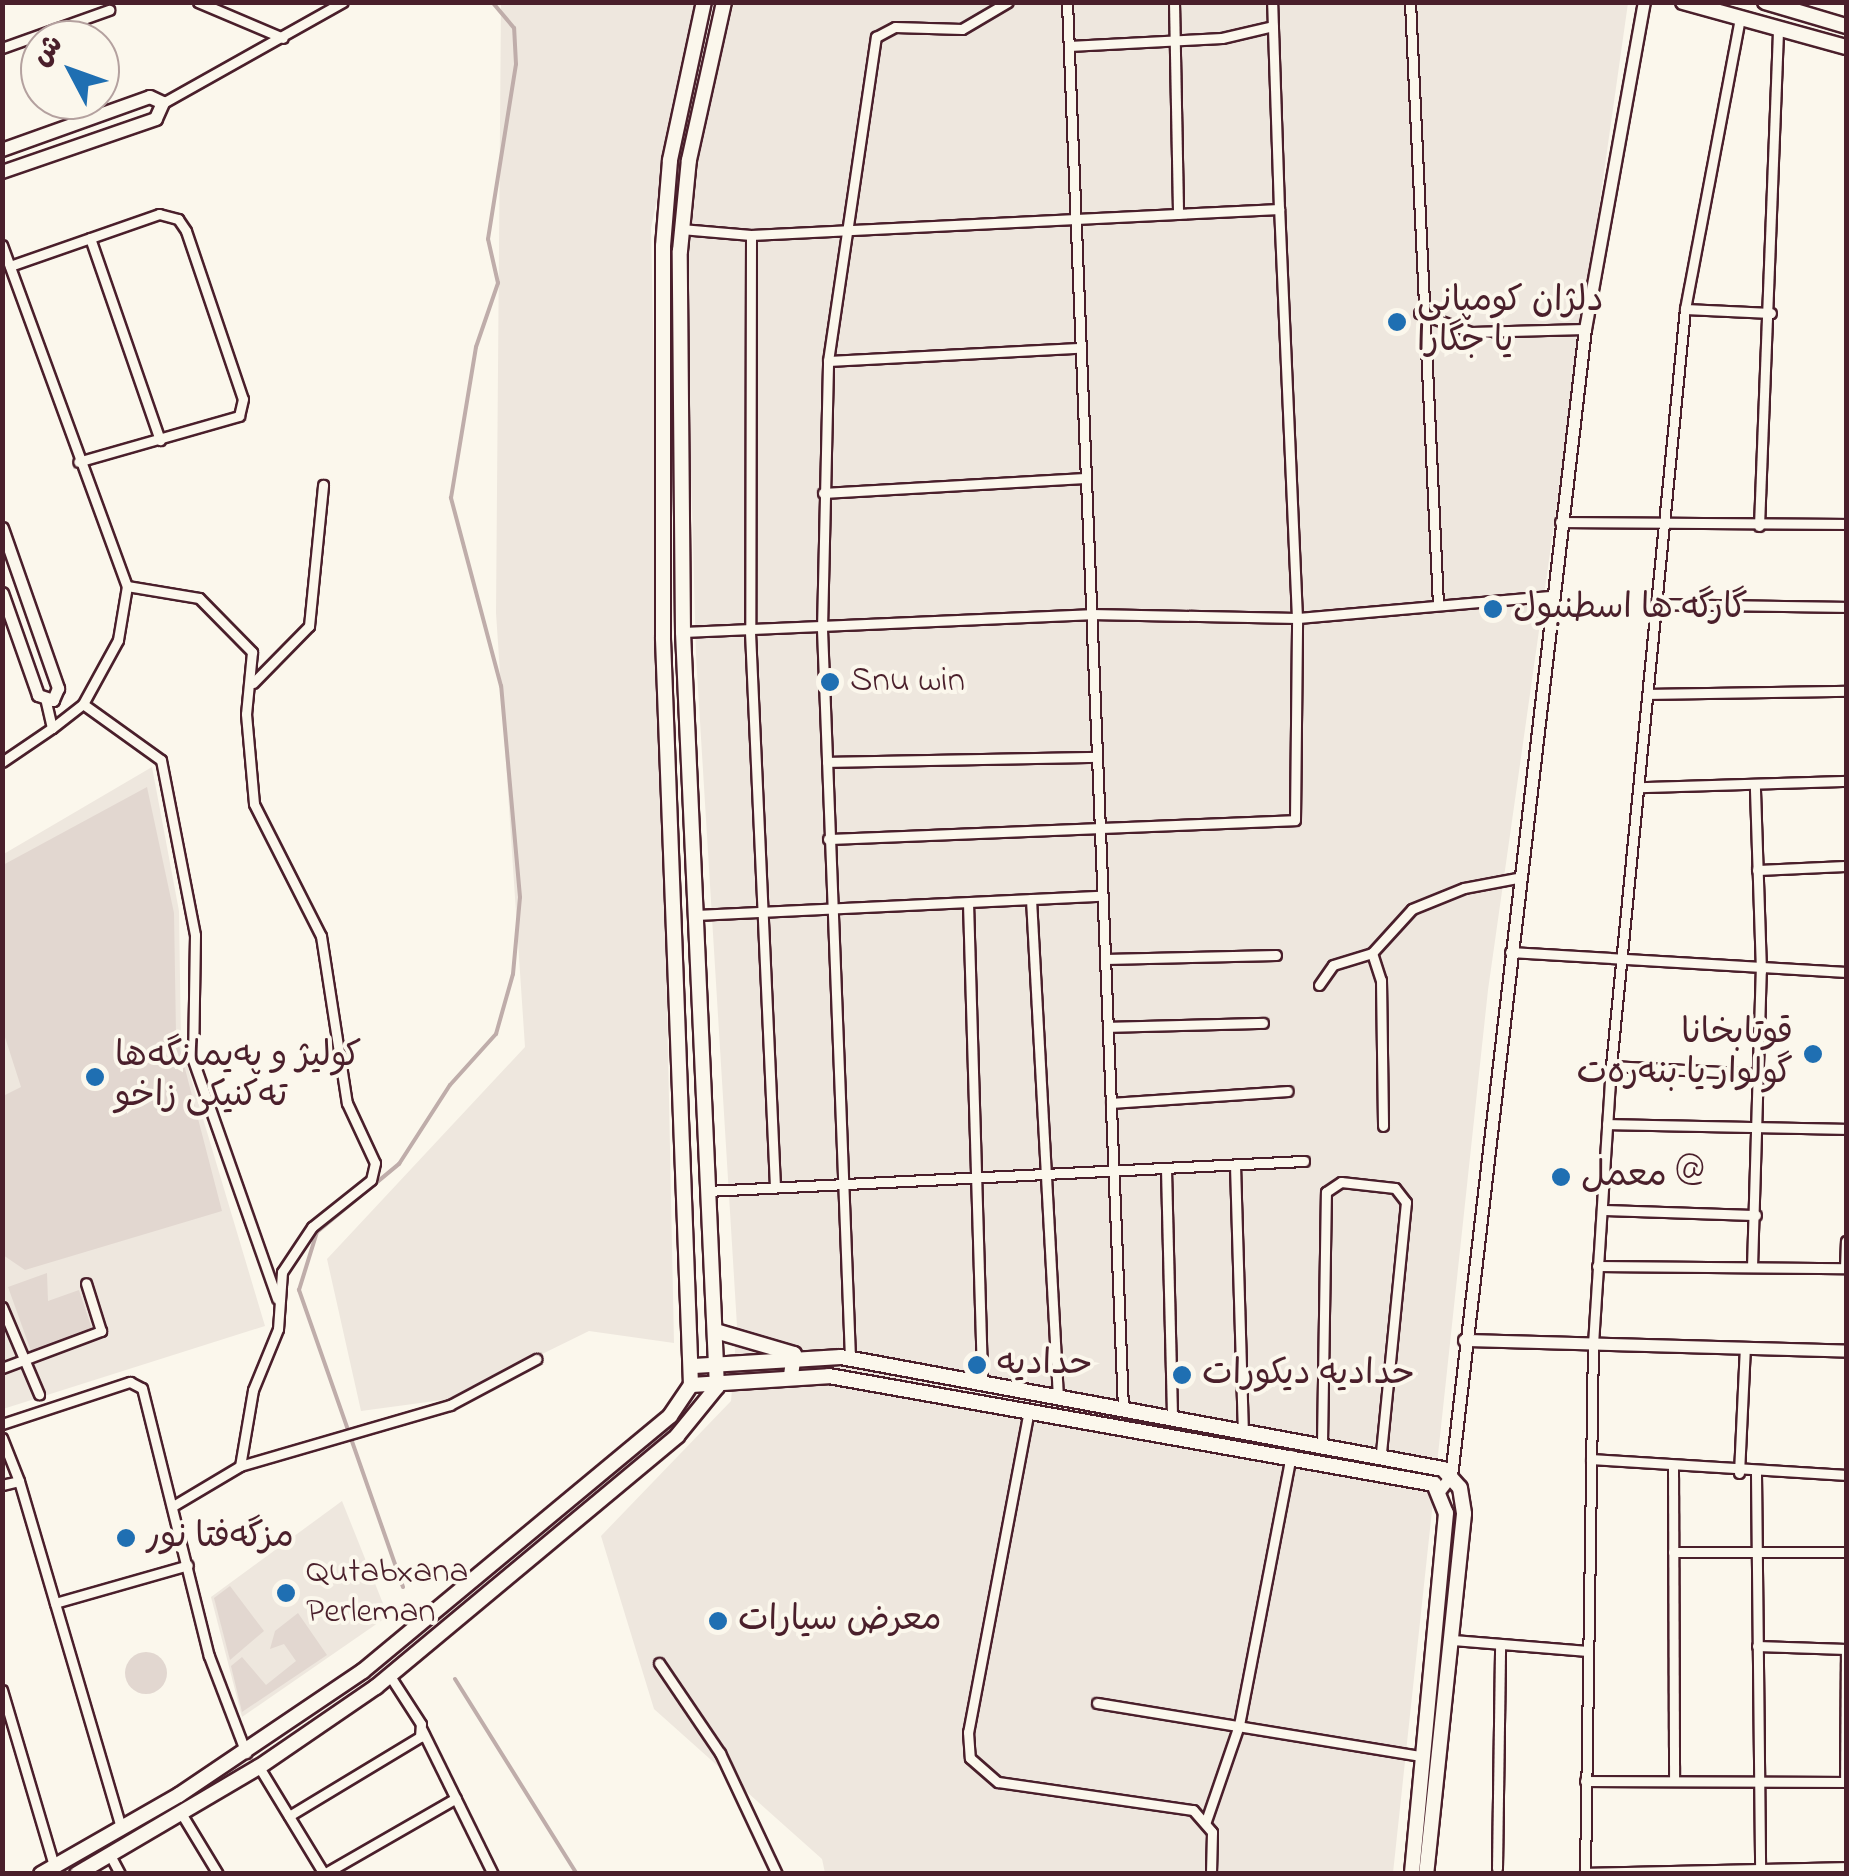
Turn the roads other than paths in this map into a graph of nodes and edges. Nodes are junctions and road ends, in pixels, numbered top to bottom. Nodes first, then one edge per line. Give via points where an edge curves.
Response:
1 (198, 2) edge
2 (343, 2) edge
3 (704, 2) edge
4 (724, 2) edge
5 (1008, 2) edge
6 (1067, 2) edge
7 (1174, 2) edge
8 (1272, 2) edge
9 (1410, 2) edge
10 (1644, 2) edge
11 (1683, 2) edge
12 (1765, 2) edge
13 (109, 10) dead end
14 (1740, 18) junction
15 (1820, 19) junction
16 (1273, 26) junction
17 (1846, 26) edge
18 (1778, 29) junction
19 (1176, 34) junction
20 (283, 38) junction
21 (1816, 38) junction
22 (1069, 46) junction
23 (1846, 47) edge
24 (2, 48) edge
25 (164, 103) junction
26 (2, 150) edge
27 (2, 172) edge
28 (1279, 209) junction
29 (1178, 214) junction
30 (1076, 218) junction
31 (844, 228) junction
32 (681, 229) junction
33 (751, 235) junction
34 (90, 238) junction
35 (2, 245) edge
36 (10, 266) junction
37 (1685, 309) junction
38 (1419, 313) junction
39 (1771, 313) junction
40 (1585, 329) junction
41 (1079, 348) junction
42 (828, 361) junction
43 (160, 440) junction
44 (78, 462) junction
45 (1085, 478) junction
46 (323, 484) dead end
47 (823, 493) junction
48 (1560, 522) junction
49 (1846, 524) edge
50 (1659, 525) junction
51 (1759, 526) junction
52 (2, 528) edge
53 (127, 586) junction
54 (2, 593) edge
55 (1551, 596) junction
56 (1438, 604) junction
57 (1654, 604) junction
58 (1846, 607) edge
59 (1090, 614) junction
60 (1296, 618) junction
61 (822, 629) junction
62 (683, 632) junction
63 (750, 632) junction
64 (252, 682) junction
65 (1846, 691) edge
66 (1649, 694) junction
67 (46, 701) junction
68 (83, 704) junction
69 (52, 728) junction
70 (1097, 756) junction
71 (2, 762) edge
72 (827, 762) junction
73 (1846, 781) edge
74 (1755, 786) junction
75 (1643, 787) junction
76 (1099, 827) junction
77 (828, 839) junction
78 (1846, 866) edge
79 (1757, 870) junction
80 (1517, 878) junction
81 (1102, 896) junction
82 (1031, 899) junction
83 (968, 902) junction
84 (832, 910) junction
85 (761, 912) junction
86 (695, 916) junction
87 (1509, 952) junction
88 (1372, 953) junction
89 (1276, 955) dead end
90 (1105, 959) junction
91 (1623, 963) junction
92 (1761, 971) junction
93 (1846, 972) edge
94 (1320, 985) dead end
95 (1263, 1024) dead end
96 (1108, 1027) junction
97 (1611, 1066) junction
98 (1759, 1074) junction
99 (1288, 1091) dead end
100 (1111, 1103) junction
101 (1608, 1124) junction
102 (1383, 1126) dead end
103 (1758, 1127) junction
104 (1846, 1129) edge
105 (1304, 1161) dead end
106 (1235, 1165) junction
107 (1166, 1168) junction
108 (1114, 1172) junction
109 (1045, 1175) junction
110 (974, 1178) junction
111 (844, 1184) junction
112 (775, 1186) junction
113 (708, 1191) junction
114 (1602, 1210) junction
115 (1756, 1215) junction
116 (1846, 1242) edge
117 (1598, 1266) junction
118 (1752, 1267) junction
119 (1846, 1268) edge
120 (86, 1282) dead end
121 (280, 1306) junction
122 (2, 1307) edge
123 (719, 1332) junction
124 (1464, 1340) junction
125 (1592, 1344) junction
126 (1745, 1348) junction
127 (1846, 1351) edge
128 (794, 1354) junction
129 (850, 1358) junction
130 (25, 1360) junction
131 (536, 1360) dead end
132 (720, 1365) junction
133 (694, 1366) junction
134 (2, 1368) edge
135 (792, 1376) junction
136 (982, 1383) junction
137 (691, 1385) junction
138 (717, 1387) junction
139 (40, 1394) dead end
140 (1058, 1396) junction
141 (1124, 1407) junction
142 (1029, 1410) junction
143 (1172, 1416) junction
144 (2, 1424) edge
145 (1243, 1429) junction
146 (2, 1438) edge
147 (1322, 1444) junction
148 (1381, 1454) junction
149 (1292, 1456) junction
150 (1591, 1459) junction
151 (240, 1466) junction
152 (1674, 1467) junction
153 (1739, 1473) junction
154 (1756, 1474) junction
155 (1846, 1475) edge
156 (1451, 1476) junction
157 (19, 1481) junction
158 (2, 1485) edge
159 (1440, 1490) junction
160 (173, 1506) junction
161 (1756, 1550) junction
162 (1673, 1552) junction
163 (1846, 1552) edge
164 (188, 1565) junction
165 (55, 1603) junction
166 (1453, 1640) junction
167 (1500, 1644) junction
168 (1757, 1646) junction
169 (1588, 1651) junction
170 (1846, 1662) edge
171 (659, 1663) dead end
172 (390, 1676) junction
173 (2, 1690) edge
174 (1097, 1703) dead end
175 (1239, 1725) junction
176 (422, 1730) junction
177 (246, 1752) junction
178 (1420, 1756) junction
179 (260, 1767) junction
180 (1585, 1781) junction
181 (1674, 1781) junction
182 (1846, 1782) edge
183 (1758, 1785) junction
184 (456, 1798) junction
185 (181, 1813) junction
186 (289, 1816) junction
187 (1206, 1821) junction
188 (120, 1827) junction
189 (110, 1855) junction
190 (1846, 1867) edge
191 (1497, 1868) dead end
192 (1760, 1869) junction
193 (47, 1870) edge
194 (1585, 1873) edge
195 (77, 1874) edge
196 (120, 1874) edge
197 (218, 1874) edge
198 (493, 1874) edge
199 (777, 1874) edge
200 (1212, 1874) edge
201 (1412, 1874) edge
202 (1426, 1874) edge

1 - 20 street
2 - 20 street
3 - 133 main road via 670,160 663,246 662,638
4 - 32 main road
5 - 31 street via 962,29 895,27 876,38
6 - 22 street
7 - 19 street
8 - 16 street
9 - 38 street
10 - 40 street
11 - 14 main road
12 - 15 main road
13 - 24 street
14 - 18 main road
14 - 37 street
15 - 17 main road
15 - 21 main road
16 - 19 street via 1222,38
16 - 28 street
18 - 21 main road
18 - 39 street
19 - 22 street
19 - 29 street
20 - 25 street
21 - 23 main road
22 - 30 street
25 - 26 main road via 150,97
25 - 27 main road via 156,119
28 - 29 street
28 - 60 street
29 - 30 street
30 - 31 street
30 - 41 street
31 - 33 street
31 - 42 street
32 - 33 street
32 - 62 main road
33 - 63 street
34 - 36 street
34 - 43 street
34 - 43 street via 159,214 186,232 243,399 229,425
35 - 36 street
36 - 44 street
37 - 39 street
37 - 50 street
38 - 40 street via 1471,332
38 - 56 street
39 - 51 street
40 - 48 street
41 - 42 street
41 - 45 street
42 - 47 street
43 - 44 street
44 - 53 street
45 - 47 street
45 - 59 street
46 - 64 street via 308,626
47 - 61 street
48 - 50 street
48 - 55 street
49 - 51 street
50 - 51 street
50 - 57 street
52 - 67 street via 58,688
53 - 64 street via 200,598 252,652
53 - 68 street via 118,640
54 - 67 street
55 - 56 street
55 - 80 street
56 - 60 street
57 - 58 street
57 - 66 street
59 - 60 street
59 - 61 street
59 - 70 street
60 - 76 street via 1295,820
61 - 63 street
61 - 72 street
62 - 63 street
62 - 86 main road
63 - 85 street
64 - 121 street via 246,714 254,804 320,936 348,1103 375,1163 372,1180 299,1244 282,1272
65 - 66 street
66 - 75 street
67 - 69 street
68 - 69 street
68 - 121 street via 161,760 196,935 194,1060
69 - 71 street
70 - 72 street
70 - 76 street
72 - 77 street
73 - 74 street
74 - 75 street
74 - 79 street
75 - 91 street
76 - 77 street
76 - 81 street
77 - 84 street
78 - 79 street
79 - 92 street
80 - 87 street
80 - 88 street via 1418,906
81 - 82 street
81 - 90 street
82 - 83 street
82 - 109 street
83 - 84 street
83 - 110 street
84 - 85 street
84 - 111 street
85 - 86 street
85 - 112 street
86 - 113 main road
87 - 91 street
87 - 124 street
88 - 94 street via 1333,966
88 - 102 street via 1381,980
89 - 90 street
90 - 96 street
91 - 92 street
91 - 97 street
92 - 93 street
92 - 98 street
95 - 96 street
96 - 100 street
97 - 98 street
97 - 101 street
98 - 103 street
99 - 100 street
100 - 108 street
101 - 103 street
101 - 114 street
103 - 104 street
103 - 115 street
105 - 106 street
106 - 107 street
106 - 145 street
107 - 108 street
107 - 143 street
108 - 109 street
108 - 141 street
109 - 110 street
109 - 140 street
110 - 111 street
110 - 136 street
111 - 112 street
111 - 129 street
112 - 113 street
113 - 123 main road
114 - 115 street
114 - 117 street
115 - 118 street
116 - 119 street
117 - 118 street
117 - 125 street
118 - 119 street
120 - 130 street via 101,1330
121 - 151 street
122 - 130 street
123 - 128 main road
123 - 132 main road
124 - 125 street
124 - 156 street
125 - 126 street
125 - 150 street
126 - 127 street
126 - 153 street
128 - 129 main road
128 - 132 main road
128 - 135 main road
129 - 136 main road
130 - 134 street
130 - 139 street
131 - 151 street via 450,1405
132 - 133 main road
132 - 138 main road
133 - 137 main road
135 - 138 main road
135 - 142 main road
136 - 140 main road
137 - 138 main road
137 - 177 main road via 670,1416 407,1638
138 - 172 main road via 678,1436
140 - 141 main road
141 - 143 main road
142 - 149 main road
142 - 187 street via 968,1732 970,1758 998,1782 1184,1807
143 - 145 main road
144 - 160 street via 130,1382 142,1388
145 - 147 main road
146 - 157 street
147 - 148 main road
147 - 148 street via 1326,1192 1341,1182 1395,1188 1406,1202
148 - 156 main road
149 - 159 main road via 1422,1478
149 - 175 street
150 - 152 street
150 - 169 street
151 - 160 street
152 - 153 street
152 - 162 street
153 - 154 street
154 - 155 street
154 - 161 street
156 - 159 street
156 - 166 main road via 1464,1506
157 - 158 street
157 - 165 street
159 - 178 main road via 1446,1513
160 - 164 street
161 - 162 street
161 - 163 street
161 - 168 street
162 - 181 street
164 - 165 street
164 - 177 street via 209,1656
165 - 188 street
166 - 167 street
166 - 202 main road
167 - 169 street
167 - 191 street
168 - 170 street via 1841,1646
168 - 183 street
169 - 180 street
170 - 182 street
171 - 199 street via 720,1753
172 - 176 street
172 - 179 main road
173 - 193 street
174 - 175 street
175 - 178 street
175 - 187 street
176 - 184 street
176 - 186 street
177 - 188 main road
178 - 201 main road
179 - 185 main road
179 - 186 street
180 - 181 street
180 - 194 street
181 - 183 street
182 - 183 street
183 - 192 street
184 - 186 street via 324,1874
184 - 198 street
185 - 189 main road
185 - 197 street
187 - 200 street via 1214,1840
188 - 193 main road
189 - 195 main road
189 - 196 street
190 - 192 street
192 - 194 street

